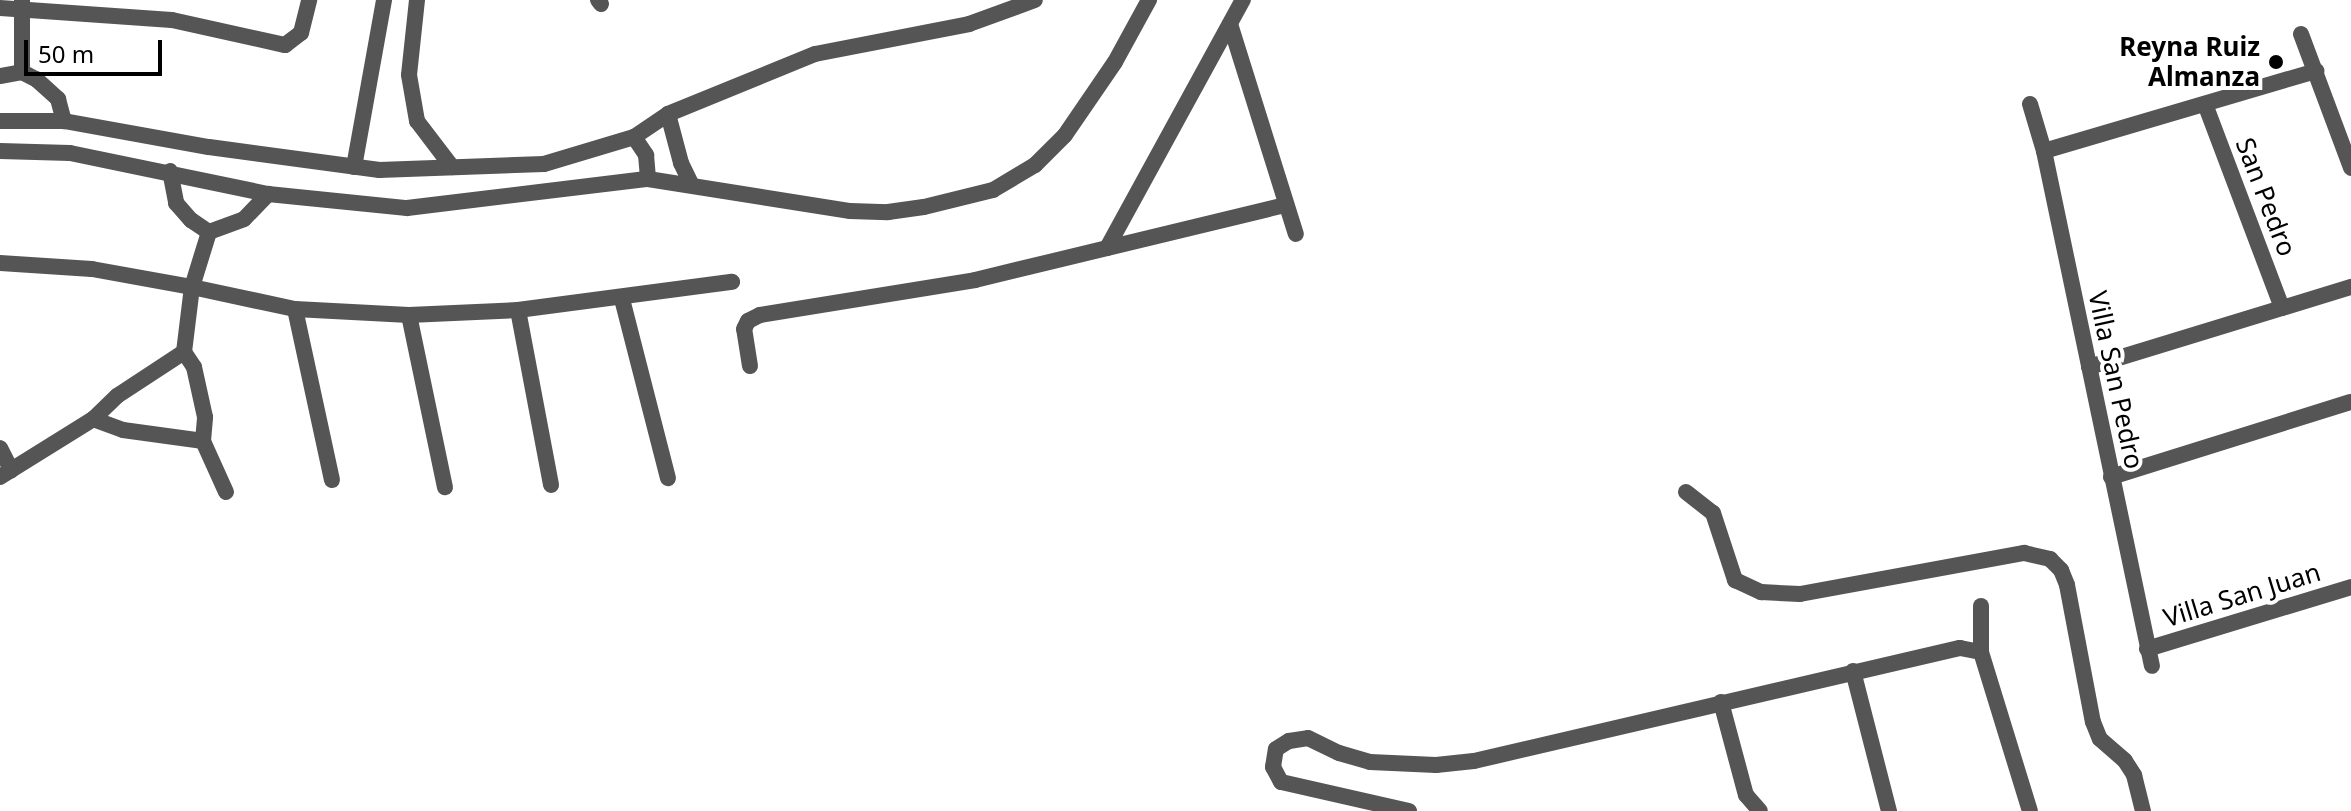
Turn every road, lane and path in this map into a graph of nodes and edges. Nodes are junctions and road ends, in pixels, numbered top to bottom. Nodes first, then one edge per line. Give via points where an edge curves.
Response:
1 (309, 0) edge
2 (384, 0) edge
3 (417, 0) edge
4 (1035, 0) edge
5 (1243, 0) edge
6 (1146, 1) edge
7 (22, 4) edge
8 (0, 8) edge
9 (1230, 24) junction
10 (2301, 34) dead end
11 (2316, 71) junction
12 (22, 72) junction
13 (0, 76) edge
14 (2030, 104) dead end
15 (2205, 104) junction
16 (668, 114) junction
17 (0, 121) edge
18 (64, 121) junction
19 (634, 137) junction
20 (0, 151) edge
21 (2044, 151) junction
22 (354, 167) junction
23 (452, 167) junction
24 (2351, 168) edge
25 (170, 171) junction
26 (648, 179) junction
27 (692, 186) junction
28 (268, 194) junction
29 (1286, 205) junction
30 (209, 232) junction
31 (1296, 234) dead end
32 (1107, 248) junction
33 (0, 263) edge
34 (732, 282) dead end
35 (192, 287) junction
36 (2351, 287) edge
37 (622, 299) junction
38 (2282, 308) junction
39 (295, 309) junction
40 (518, 310) junction
41 (409, 315) junction
42 (184, 352) junction
43 (750, 366) dead end
44 (2089, 367) junction
45 (2351, 402) edge
46 (93, 419) junction
47 (203, 441) junction
48 (0, 448) edge
49 (5, 474) edge
50 (2111, 477) junction
51 (668, 478) dead end
52 (332, 480) dead end
53 (551, 485) dead end
54 (445, 487) dead end
55 (226, 492) dead end
56 (1686, 492) dead end
57 (2351, 587) edge
58 (1981, 606) dead end
59 (2147, 649) junction
60 (1981, 652) junction
61 (2152, 666) dead end
62 (1853, 671) junction
63 (1721, 702) junction
64 (1409, 811) edge
65 (1760, 811) edge
66 (1889, 811) edge
67 (2030, 811) edge
68 (2143, 811) edge

1 - 7 street via 301,33 285,45 172,20
2 - 22 street
3 - 23 street via 409,75 417,121
4 - 16 street via 969,24 815,54
5 - 9 street
6 - 27 street via 1115,62 1065,135 1035,165 993,190 888,212 850,211
7 - 8 street
7 - 12 street
9 - 29 street
9 - 32 street
10 - 11 street
11 - 15 street
11 - 24 street
12 - 13 street
12 - 18 street via 58,99
14 - 21 street, Villa San Pedro
15 - 21 street
15 - 38 street, San Pedro
16 - 19 street
16 - 27 street
17 - 18 street
18 - 22 street
19 - 23 street via 544,164
19 - 26 street via 646,155
20 - 25 street via 70,153
21 - 44 street, Villa San Pedro
22 - 23 street
25 - 28 street
25 - 30 street via 176,203
26 - 27 street
26 - 28 street via 407,208
28 - 30 street via 244,219
29 - 31 street
29 - 32 street
30 - 35 street
32 - 43 street via 975,280 760,315 744,329
33 - 35 street via 92,269
34 - 37 street
35 - 39 street
35 - 42 street
36 - 38 street
37 - 40 street
37 - 51 street
38 - 44 street
39 - 41 street
39 - 52 street
40 - 41 street
40 - 53 street
41 - 54 street
42 - 46 street via 117,396
42 - 47 street via 194,367 205,417
44 - 50 street, Villa San Pedro
45 - 50 street
46 - 47 street via 123,430
46 - 49 street
47 - 55 street
48 - 49 street
50 - 59 street, Villa San Pedro
56 - 68 street via 1713,513 1735,580 1761,592 1800,594 2024,553 2050,559 2067,585 2093,722 2100,739 2134,775
57 - 59 street, Villa San Juan
58 - 60 street
59 - 61 street, Villa San Pedro
60 - 62 street via 1960,648
60 - 67 street
62 - 63 street
62 - 66 street
63 - 64 street via 1474,761 1370,762 1308,738 1276,749 1273,767 1281,782
63 - 65 street via 1746,795

